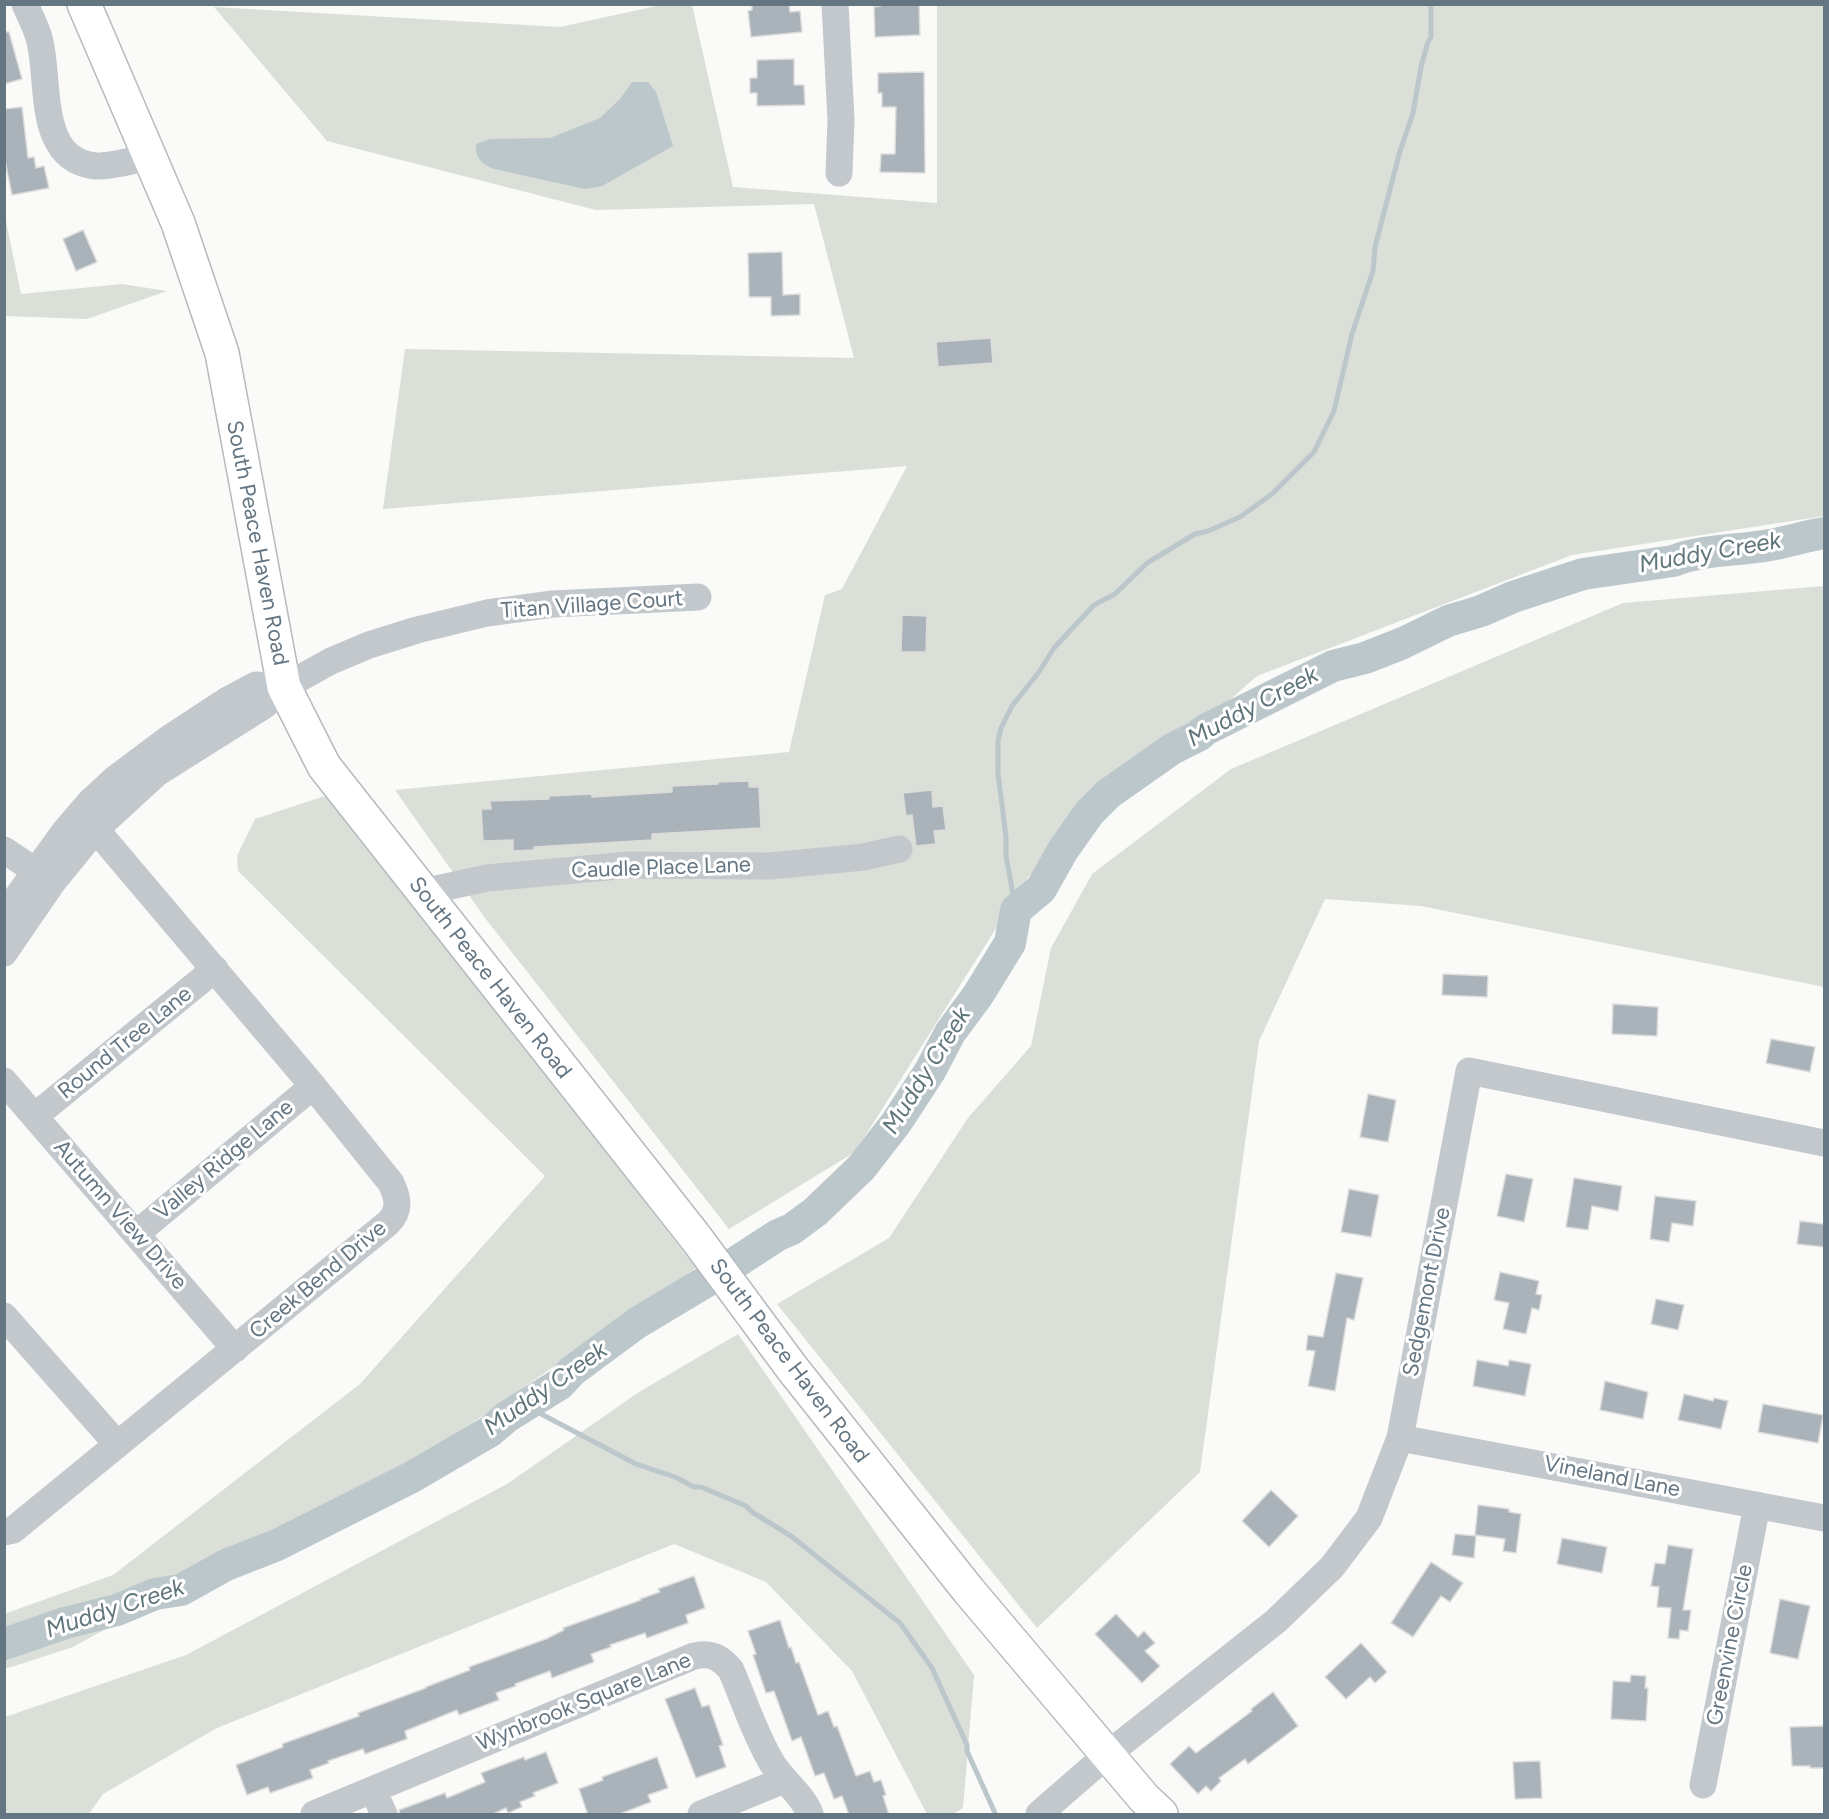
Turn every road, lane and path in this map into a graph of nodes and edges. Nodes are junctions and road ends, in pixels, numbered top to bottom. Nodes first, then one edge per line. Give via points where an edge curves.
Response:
1 (25, 4) edge
2 (84, 4) edge
3 (834, 4) edge
4 (149, 157) junction
5 (839, 173) dead end
6 (698, 597) dead end
7 (284, 687) junction
8 (89, 821) junction
9 (899, 849) dead end
10 (4, 850) edge
11 (44, 876) junction
12 (423, 892) junction
13 (4, 915) edge
14 (4, 953) edge
15 (215, 969) junction
16 (4, 1081) edge
17 (313, 1086) junction
18 (35, 1116) junction
19 (1824, 1143) edge
20 (136, 1234) junction
21 (4, 1316) edge
22 (235, 1349) junction
23 (1400, 1438) junction
24 (117, 1444) junction
25 (1757, 1505) junction
26 (1824, 1518) edge
27 (4, 1532) edge
28 (1108, 1754) junction
29 (784, 1780) junction
30 (1703, 1785) dead end
31 (373, 1790) junction
32 (314, 1815) edge
33 (384, 1815) edge
34 (701, 1815) edge
35 (810, 1815) edge
36 (1039, 1815) edge
37 (1161, 1815) edge

1 - 4 street via 39,39 50,125 59,146 76,160 96,166
2 - 4 main road, South Peace Haven Road
3 - 5 street via 842,120
4 - 7 main road, South Peace Haven Road via 178,224 222,353
6 - 7 street, Titan Village Court via 553,604 487,613 369,645
7 - 8 street via 256,685 168,739 116,778
7 - 12 main road, South Peace Haven Road via 324,766
8 - 11 street
8 - 15 street, Creek Bend Drive
9 - 12 street, Caudle Place Lane via 864,857 770,866 629,865 570,870 487,878
10 - 11 street
11 - 13 street
11 - 14 street
12 - 28 main road, South Peace Haven Road via 969,1591
15 - 17 street, Creek Bend Drive
15 - 18 street, Round Tree Lane
16 - 18 street, Autumn View Drive
17 - 20 street, Valley Ridge Lane
17 - 22 street, Creek Bend Drive via 391,1183 398,1208 388,1223
18 - 20 street, Autumn View Drive
19 - 23 street, Sedgemont Drive via 1469,1071
20 - 22 street, Autumn View Drive
21 - 24 street
22 - 24 street, Creek Bend Drive
23 - 25 street, Vineland Lane
23 - 28 street, Sedgemont Drive via 1369,1518 1332,1567 1276,1621
24 - 27 street, Creek Bend Drive via 13,1530
25 - 26 street, Vineland Lane
25 - 30 street, Greenvine Circle
28 - 36 street, Sedgemont Drive
28 - 37 main road, South Peace Haven Road
29 - 31 street, Wynbrook Square Lane via 763,1746 731,1670 724,1661 703,1654
29 - 34 street
29 - 35 street, Wynbrook Square Lane via 807,1805
31 - 32 street, Wynbrook Square Lane
31 - 33 street

